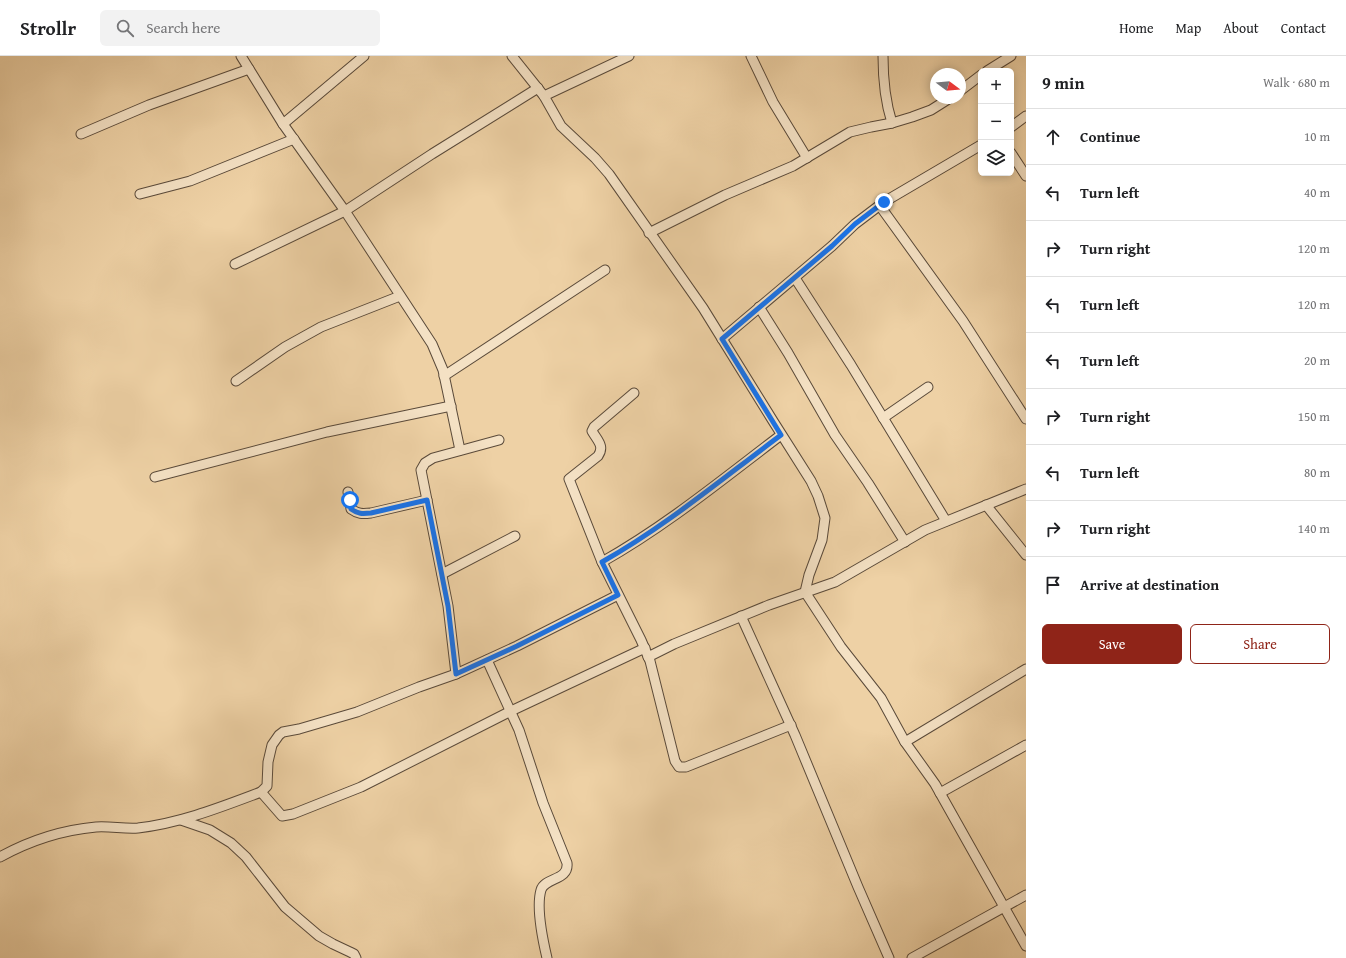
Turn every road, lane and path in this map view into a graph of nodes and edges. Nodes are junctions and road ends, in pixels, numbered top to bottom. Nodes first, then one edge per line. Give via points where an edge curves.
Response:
1 (241, 56) edge
2 (364, 56) edge
3 (512, 56) edge
4 (629, 56) edge
5 (751, 56) edge
6 (883, 56) edge
7 (1011, 56) edge
8 (992, 68) edge
9 (249, 69) junction
10 (978, 77) edge
11 (966, 86) edge
12 (541, 92) junction
13 (940, 104) edge
14 (1026, 116) edge
15 (892, 123) junction
16 (283, 124) junction
17 (1014, 125) edge
18 (80, 134) dead end
19 (294, 139) junction
20 (978, 147) edge
21 (807, 158) junction
22 (1014, 158) edge
23 (1026, 176) edge
24 (140, 194) dead end
25 (880, 206) junction
26 (345, 211) junction
27 (649, 233) junction
28 (235, 264) dead end
29 (605, 270) dead end
30 (795, 278) junction
31 (400, 296) junction
32 (759, 307) junction
33 (722, 339) junction
34 (444, 376) junction
35 (236, 381) dead end
36 (928, 387) dead end
37 (634, 393) dead end
38 (451, 406) junction
39 (883, 418) junction
40 (1026, 419) edge
41 (781, 435) junction
42 (499, 440) dead end
43 (460, 450) junction
44 (155, 477) dead end
45 (1026, 489) edge
46 (348, 492) dead end
47 (427, 500) junction
48 (986, 505) junction
49 (946, 521) junction
50 (515, 536) dead end
51 (905, 542) junction
52 (1026, 555) edge
53 (602, 562) junction
54 (442, 574) junction
55 (805, 592) junction
56 (618, 595) junction
57 (741, 616) junction
58 (644, 648) junction
59 (648, 657) junction
60 (487, 660) junction
61 (1026, 669) edge
62 (456, 674) junction
63 (511, 711) junction
64 (791, 725) junction
65 (905, 742) junction
66 (1026, 745) edge
67 (261, 792) junction
68 (940, 793) junction
69 (181, 820) junction
70 (0, 857) edge
71 (1026, 895) edge
72 (1004, 907) junction
73 (1026, 946) edge
74 (358, 957) edge
75 (547, 958) edge
76 (889, 958) edge
77 (912, 958) edge

1 - 9 street
2 - 16 street
3 - 12 street
4 - 12 street
5 - 21 street via 773,102
6 - 15 street via 883,75
7 - 8 street
9 - 16 street
9 - 18 street via 149,105
10 - 11 street
12 - 26 street via 432,154
12 - 27 street via 561,126 609,174
13 - 15 street via 931,110
14 - 17 street
15 - 21 street via 850,132
16 - 19 street
19 - 24 street via 190,181
19 - 26 street
20 - 25 street
21 - 27 street
22 - 23 street
25 - 30 street via 855,224
25 - 40 street via 963,321
26 - 28 street
26 - 31 street
27 - 33 street
29 - 34 street
30 - 32 street
30 - 39 street
31 - 34 street via 432,344
31 - 35 street via 321,327 285,347
32 - 33 street
32 - 51 street via 835,435
33 - 41 street
34 - 38 street
36 - 39 street
37 - 53 street via 594,427 592,431 602,451 569,478
38 - 43 street
38 - 44 street via 328,432
39 - 49 street
41 - 53 street via 630,546
41 - 55 street via 811,481 825,518 822,540
42 - 43 street
43 - 47 street via 433,458 423,466 421,473
45 - 48 street
46 - 47 street via 351,509 358,513 371,513
47 - 54 street
48 - 49 street
48 - 52 street
49 - 51 street
50 - 54 street
51 - 55 street via 835,582
53 - 56 street
54 - 62 street
55 - 57 street
55 - 65 street via 840,646 881,698
56 - 58 street
56 - 60 street
57 - 59 street
57 - 64 street
58 - 59 street
58 - 63 street
59 - 64 street via 675,761 679,767 686,767
60 - 62 street
60 - 63 street
61 - 65 street
62 - 67 street via 357,712 283,732 272,745 267,786
63 - 67 street via 361,788 292,814 282,816
63 - 75 street via 567,863 566,872 543,885 541,891 540,918
64 - 76 street
65 - 68 street
66 - 68 street
67 - 69 street
68 - 72 street
69 - 70 street via 138,828 96,827 78,830 44,838
69 - 74 street via 210,830 231,843 285,907 307,927 326,941
71 - 72 street
72 - 73 street
72 - 77 street

